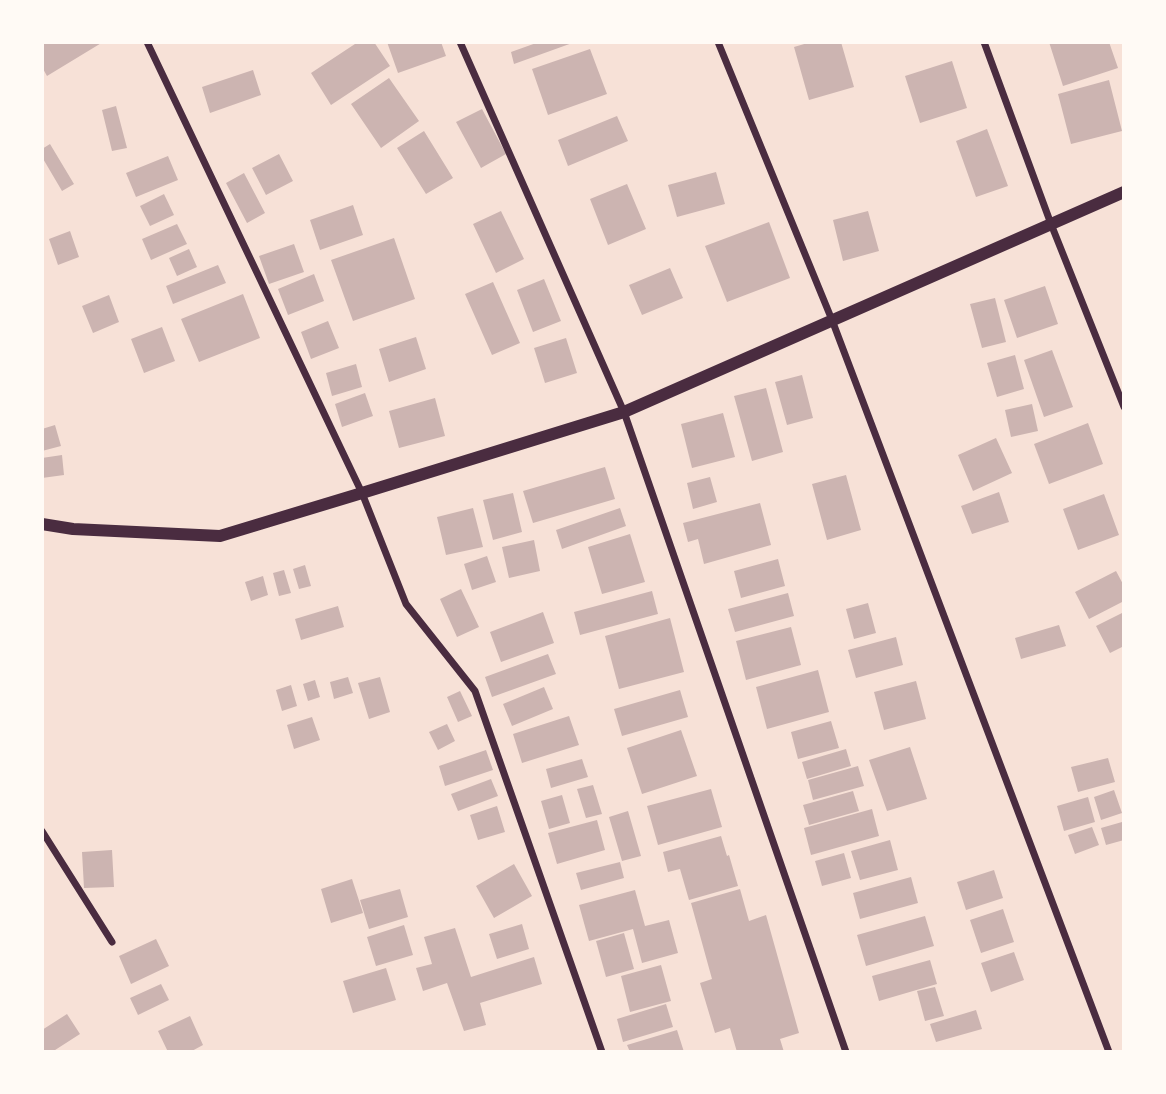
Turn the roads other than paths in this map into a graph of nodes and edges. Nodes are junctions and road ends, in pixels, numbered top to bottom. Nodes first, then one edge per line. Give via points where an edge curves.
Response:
1 (147, 42) edge
2 (460, 42) edge
3 (718, 42) edge
4 (984, 42) edge
5 (1124, 192) edge
6 (1051, 224) junction
7 (832, 320) junction
8 (1124, 407) edge
9 (624, 412) junction
10 (362, 493) junction
11 (42, 524) edge
12 (42, 831) edge
13 (112, 942) dead end
14 (602, 1052) edge
15 (846, 1052) edge
16 (1109, 1052) edge

1 - 10 street
2 - 9 street
3 - 7 street
4 - 6 street
5 - 6 street
6 - 7 street
6 - 8 street
7 - 9 street
7 - 16 street
9 - 10 street
9 - 15 street
10 - 11 street via 220,536
10 - 14 street via 406,604 475,691
12 - 13 street

